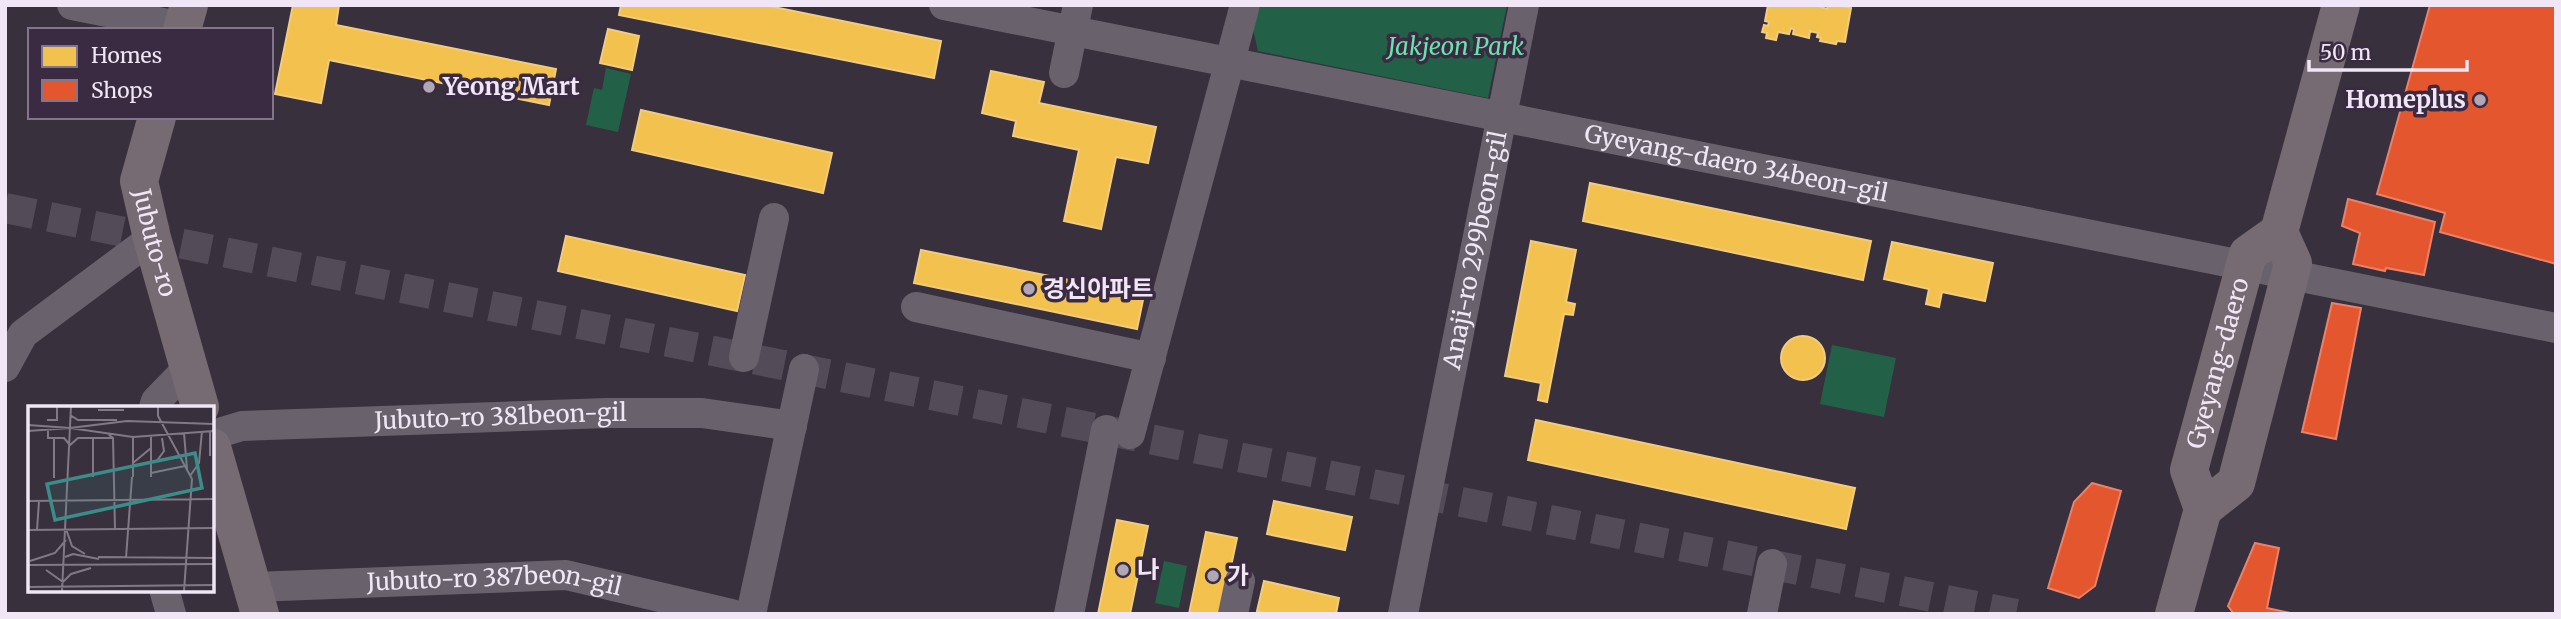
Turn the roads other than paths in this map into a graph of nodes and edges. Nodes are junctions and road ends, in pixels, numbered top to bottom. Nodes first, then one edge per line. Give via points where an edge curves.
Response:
1 (72, 5) edge
2 (944, 5) edge
3 (1245, 5) edge
4 (1524, 5) edge
5 (2341, 5) edge
6 (1075, 18) edge
7 (185, 20) edge
8 (1228, 62) junction
9 (1063, 73) dead end
10 (1501, 117) junction
11 (156, 119) edge
12 (774, 218) dead end
13 (2279, 232) junction
14 (152, 238) junction
15 (2245, 266) junction
16 (2290, 275) junction
17 (916, 307) dead end
18 (2556, 328) edge
19 (744, 357) dead end
20 (1150, 358) junction
21 (5, 367) edge
22 (189, 367) junction
23 (804, 369) dead end
24 (154, 406) edge
25 (200, 406) edge
26 (792, 426) junction
27 (214, 434) edge
28 (214, 454) edge
29 (2203, 509) junction
30 (1772, 564) dead end
31 (1240, 581) dead end
32 (165, 591) edge
33 (256, 601) edge
34 (668, 607) edge
35 (171, 614) edge
36 (732, 614) edge
37 (751, 614) edge
38 (1069, 614) edge
39 (1233, 614) edge
40 (1403, 614) edge
41 (1762, 614) edge
42 (2174, 614) edge

1 - 7 street
2 - 6 street, Gyeyang-daero 34beon-gil
3 - 8 street
4 - 10 street, Anaji-ro 299beon-gil
5 - 13 main road
6 - 8 street, Gyeyang-daero 34beon-gil
6 - 9 street
8 - 10 street, Gyeyang-daero 34beon-gil
8 - 20 street
10 - 15 street, Gyeyang-daero 34beon-gil
10 - 40 street, Anaji-ro 299beon-gil
11 - 14 main road, Jubuto-ro via 139,181
12 - 19 street
13 - 15 main road, Gyeyang-daero via 2248,254
13 - 16 main road, Gyeyang-daero via 2293,262
14 - 21 street via 23,334
14 - 22 main road, Jubuto-ro
15 - 16 street, Gyeyang-daero 34beon-gil
15 - 29 main road, Gyeyang-daero via 2189,470
16 - 18 street, Gyeyang-daero 34beon-gil
16 - 29 main road, Gyeyang-daero via 2236,483
17 - 20 street
20 - 38 street via 1118,432
22 - 24 street
22 - 25 main road, Jubuto-ro
23 - 26 street
26 - 27 street, Jubuto-ro 381beon-gil via 702,413 607,413 242,426
26 - 37 street
28 - 33 main road
29 - 42 main road
30 - 41 street
31 - 39 street
32 - 35 street
33 - 34 street, Jubuto-ro 387beon-gil via 566,576
34 - 36 street, Jubuto-ro 387beon-gil

